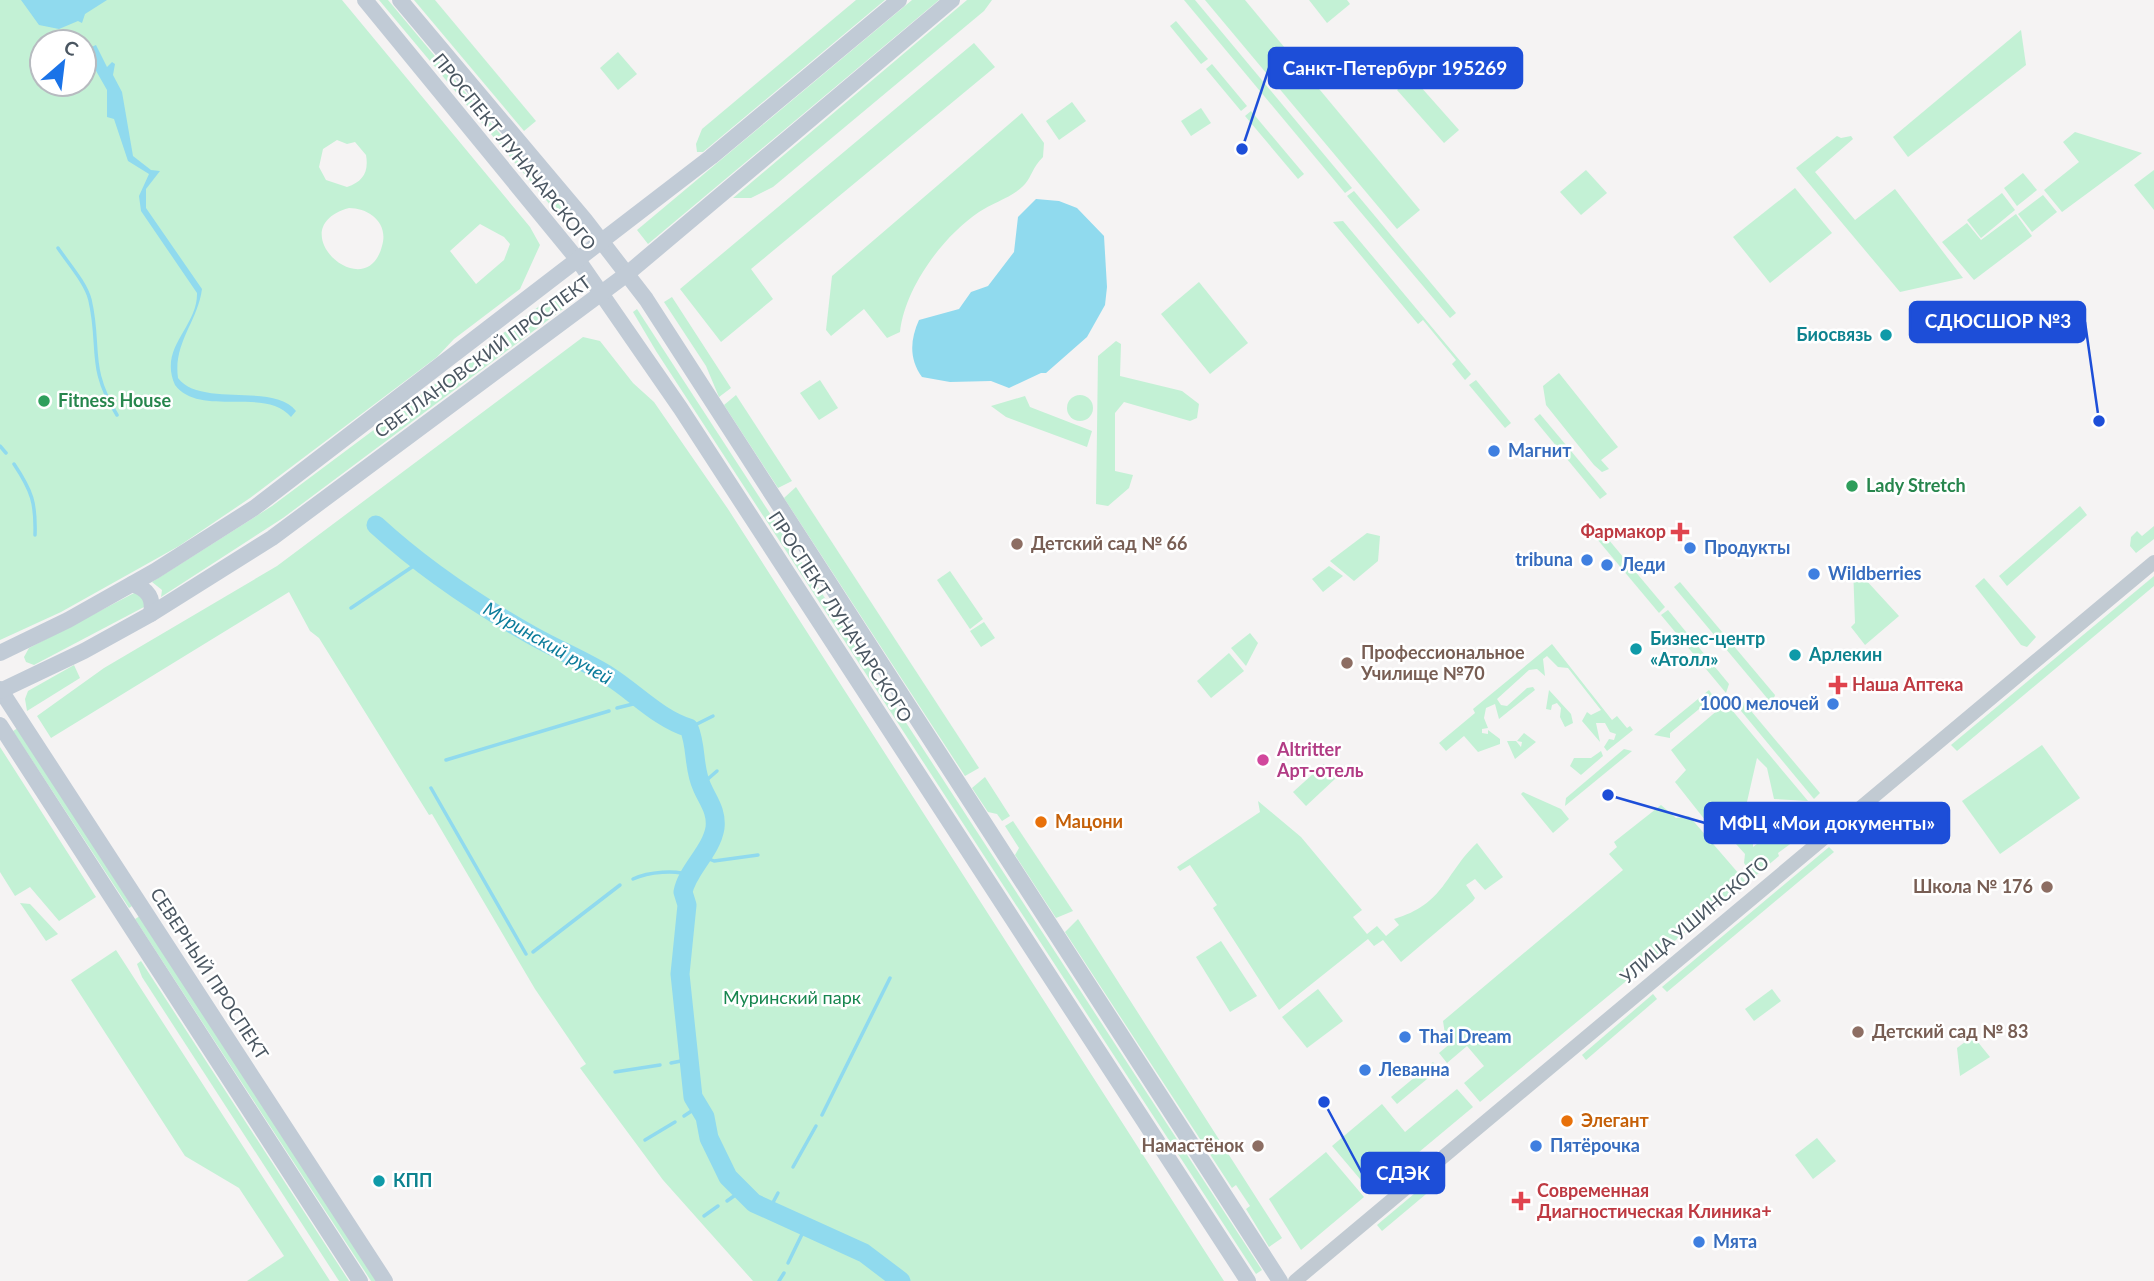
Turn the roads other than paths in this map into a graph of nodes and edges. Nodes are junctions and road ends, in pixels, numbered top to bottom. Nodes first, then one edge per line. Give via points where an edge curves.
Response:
1 (365, 0) edge
2 (400, 0) edge
3 (899, 0) edge
4 (952, 0) edge
5 (603, 241) junction
6 (578, 260) junction
7 (627, 274) junction
8 (601, 293) junction
9 (2154, 562) edge
10 (132, 584) junction
11 (151, 614) junction
12 (0, 653) edge
13 (0, 690) edge
14 (0, 724) edge
15 (360, 1281) edge
16 (385, 1281) edge
17 (1248, 1281) edge
18 (1280, 1281) edge
19 (1295, 1281) edge

1 - 6 main road, ПРОСПЕКТ ЛУНАЧАРСКОГО
2 - 5 main road, ПРОСПЕКТ ЛУНАЧАРСКОГО
3 - 5 main road, СВЕТЛАНОВСКИЙ ПРОСПЕКТ
4 - 7 main road, СВЕТЛАНОВСКИЙ ПРОСПЕКТ
5 - 6 main road, СВЕТЛАНОВСКИЙ ПРОСПЕКТ
5 - 7 main road, ПРОСПЕКТ ЛУНАЧАРСКОГО
6 - 8 main road, ПРОСПЕКТ ЛУНАЧАРСКОГО
6 - 10 main road, СВЕТЛАНОВСКИЙ ПРОСПЕКТ via 254,508
7 - 8 main road, СВЕТЛАНОВСКИЙ ПРОСПЕКТ
7 - 18 main road, ПРОСПЕКТ ЛУНАЧАРСКОГО
8 - 11 main road, СВЕТЛАНОВСКИЙ ПРОСПЕКТ via 272,538
8 - 17 main road, ПРОСПЕКТ ЛУНАЧАРСКОГО via 697,432
9 - 19 street, УЛИЦА УШИНСКОГО
10 - 11 main road via 150,594
10 - 12 main road, СВЕТЛАНОВСКИЙ ПРОСПЕКТ
11 - 13 main road, СВЕТЛАНОВСКИЙ ПРОСПЕКТ via 84,652
13 - 16 main road, СЕВЕРНЫЙ ПРОСПЕКТ
14 - 15 main road

